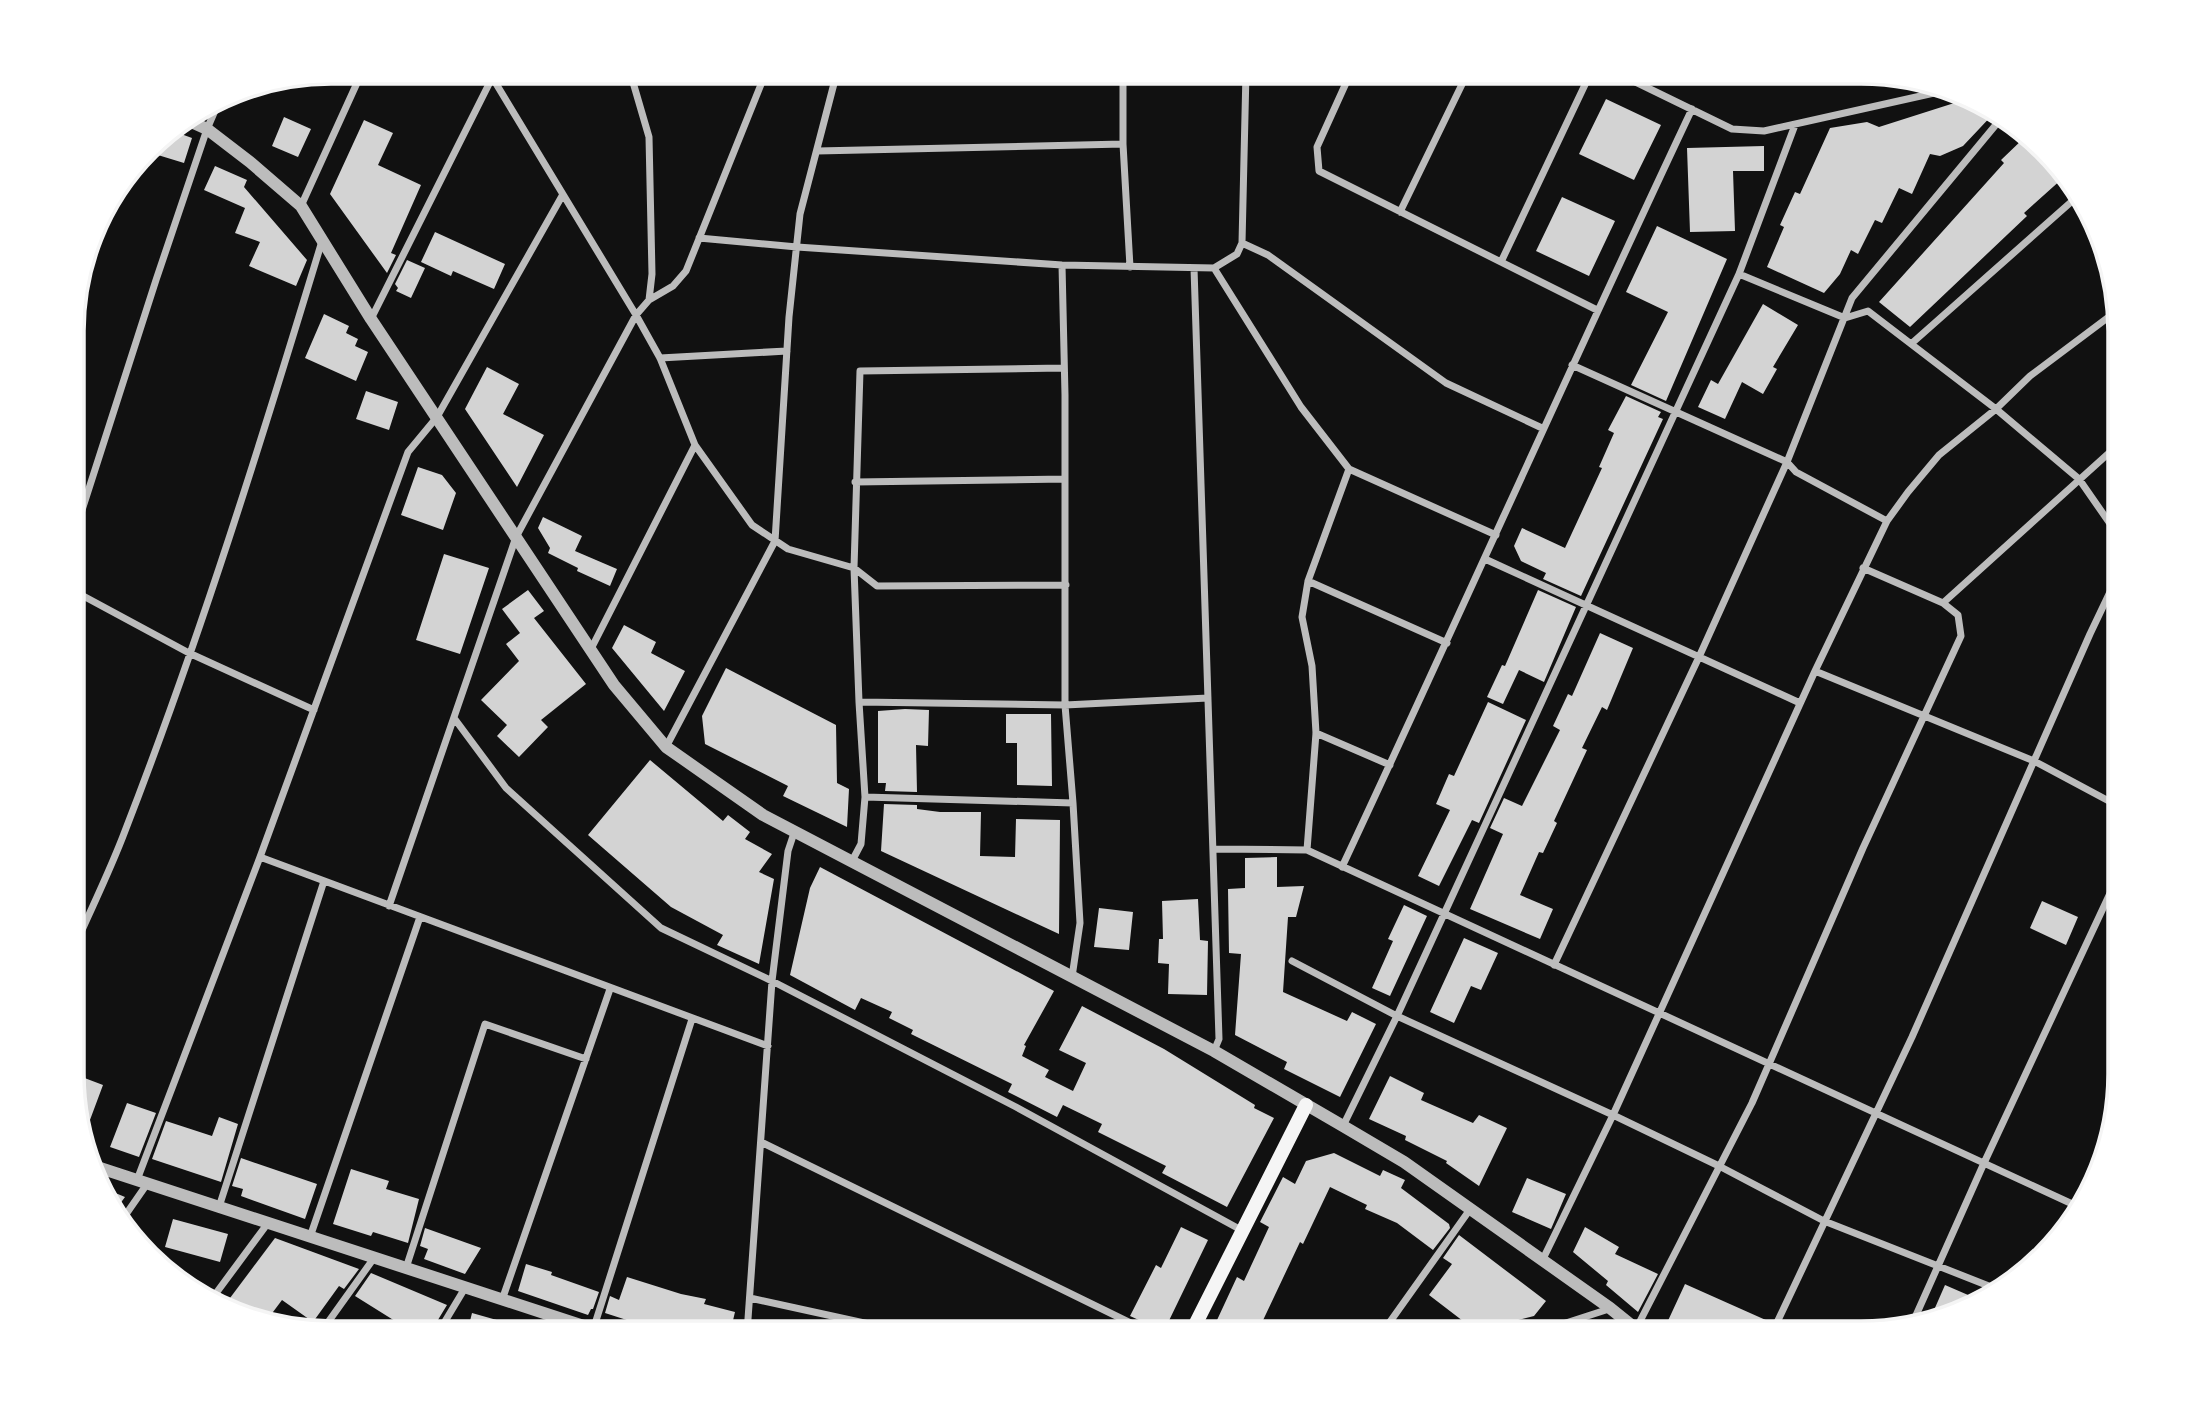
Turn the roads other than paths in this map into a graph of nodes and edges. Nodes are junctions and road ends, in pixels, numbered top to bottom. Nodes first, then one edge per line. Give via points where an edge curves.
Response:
1 (1123, 84) edge
2 (1246, 84) edge
3 (1345, 84) edge
4 (1462, 84) edge
5 (1585, 84) edge
6 (1640, 84) edge
7 (356, 85) edge
8 (487, 85) edge
9 (498, 85) edge
10 (634, 85) edge
11 (761, 85) edge
12 (834, 85) edge
13 (1931, 94) edge
14 (1692, 109) junction
15 (213, 114) edge
16 (197, 124) edge
17 (1795, 125) junction
18 (1996, 125) edge
19 (207, 129) junction
20 (1123, 144) junction
21 (817, 151) junction
22 (562, 196) junction
23 (2071, 202) edge
24 (302, 206) junction
25 (1400, 212) junction
26 (699, 238) junction
27 (322, 240) junction
28 (1242, 243) junction
29 (797, 247) junction
30 (1501, 262) junction
31 (1062, 265) junction
32 (1130, 267) junction
33 (1194, 268) junction
34 (1214, 268) junction
35 (1740, 274) junction
36 (649, 300) junction
37 (1597, 310) junction
38 (636, 314) junction
39 (1845, 318) junction
40 (2107, 318) edge
41 (371, 319) junction
42 (1911, 344) junction
43 (787, 351) junction
44 (660, 358) junction
45 (1572, 365) junction
46 (1063, 368) junction
47 (1996, 409) junction
48 (1676, 412) junction
49 (437, 416) junction
50 (1542, 428) junction
51 (695, 445) junction
52 (2107, 454) edge
53 (1787, 462) junction
54 (1349, 469) junction
55 (1065, 479) junction
56 (2078, 479) junction
57 (855, 482) junction
58 (84, 503) edge
59 (2107, 520) edge
60 (1887, 522) junction
61 (1496, 535) junction
62 (516, 537) junction
63 (775, 541) junction
64 (1485, 559) junction
65 (854, 568) junction
66 (1863, 568) junction
67 (1308, 581) junction
68 (1066, 585) junction
69 (84, 596) edge
70 (2107, 599) edge
71 (1943, 603) junction
72 (1586, 605) junction
73 (1447, 643) junction
74 (591, 649) junction
75 (189, 653) junction
76 (1699, 657) junction
77 (1815, 671) junction
78 (1208, 698) junction
79 (859, 702) junction
80 (1800, 703) junction
81 (1065, 705) junction
82 (314, 710) junction
83 (1924, 715) junction
84 (454, 718) junction
85 (1316, 733) junction
86 (667, 747) junction
87 (2034, 761) junction
88 (1390, 765) junction
89 (865, 797) junction
90 (2108, 800) edge
91 (1073, 803) junction
92 (795, 830) junction
93 (1214, 849) junction
94 (1307, 850) junction
95 (260, 857) junction
96 (852, 861) junction
97 (1342, 867) junction
98 (324, 881) junction
99 (2108, 898) edge
100 (389, 906) junction
101 (1444, 914) junction
102 (420, 917) junction
103 (84, 925) edge
104 (1292, 961) dead end
105 (1554, 965) junction
106 (1072, 977) junction
107 (772, 981) junction
108 (610, 989) junction
109 (1660, 1013) junction
110 (1397, 1016) junction
111 (692, 1019) junction
112 (768, 1046) junction
113 (1214, 1051) junction
114 (586, 1059) junction
115 (1769, 1064) junction
116 (1306, 1105) junction
117 (1876, 1113) junction
118 (1613, 1115) junction
119 (1343, 1126) junction
120 (761, 1142) junction
121 (1984, 1163) junction
122 (1719, 1166) junction
123 (104, 1169) edge
124 (142, 1182) junction
125 (2070, 1204) edge
126 (219, 1207) junction
127 (1471, 1209) junction
128 (126, 1212) edge
129 (1824, 1221) junction
130 (268, 1223) junction
131 (1243, 1231) junction
132 (310, 1237) junction
133 (374, 1258) junction
134 (1542, 1261) junction
135 (1940, 1265) junction
136 (406, 1268) junction
137 (1988, 1285) edge
138 (466, 1288) junction
139 (217, 1292) edge
140 (750, 1298) junction
141 (502, 1300) junction
142 (1610, 1308) junction
143 (1917, 1315) edge
144 (1126, 1320) edge
145 (1197, 1320) edge
146 (1391, 1320) edge
147 (1573, 1320) edge
148 (1625, 1320) edge
149 (1643, 1320) edge
150 (1778, 1320) edge
151 (329, 1321) edge
152 (446, 1321) edge
153 (567, 1321) edge
154 (602, 1321) edge
155 (748, 1321) edge
156 (854, 1321) edge

1 - 20 street
2 - 28 street
3 - 25 street via 1317,147 1320,172
4 - 25 street
5 - 30 street
6 - 14 street
7 - 24 street
8 - 41 street
9 - 22 street
10 - 36 street via 649,137
11 - 26 street
12 - 21 street
13 - 17 street
14 - 17 street via 1732,129 1764,131
14 - 37 street
15 - 19 street
16 - 19 street
17 - 35 street
18 - 39 street via 1852,298
19 - 24 street
19 - 58 street
20 - 21 street
20 - 32 street
21 - 29 street via 800,214
22 - 38 street
22 - 49 street
23 - 42 street
24 - 27 street
25 - 30 street
26 - 29 street
26 - 36 street via 686,271 673,286
27 - 41 street
27 - 75 street via 266,427
28 - 34 street via 1237,254
28 - 50 street via 1268,255 1446,383
29 - 31 street
29 - 43 street
30 - 37 street
31 - 32 street
31 - 46 street
32 - 33 street
33 - 34 street
33 - 78 street
34 - 54 street via 1301,407
35 - 39 street
35 - 48 street
36 - 38 street
37 - 45 street
38 - 44 street
38 - 62 street
39 - 42 street via 1868,311
39 - 53 street
40 - 47 street via 2030,376
41 - 49 street
42 - 47 street
43 - 44 street
43 - 63 street
44 - 51 street
45 - 48 street
45 - 50 street
46 - 55 street
46 - 57 street via 860,371
47 - 56 street
47 - 60 street via 1939,455
48 - 53 street
48 - 72 street
49 - 62 street
49 - 82 street via 408,452
50 - 61 street
51 - 63 street via 752,525
51 - 74 street
52 - 56 street
53 - 60 street via 1796,472
53 - 76 street
54 - 61 street
54 - 67 street
55 - 57 street
55 - 68 street
56 - 59 street
56 - 71 street
57 - 65 street
60 - 66 street
61 - 64 street
62 - 74 street
62 - 84 street
63 - 65 street
63 - 86 street
64 - 72 street
64 - 73 street
65 - 68 street via 877,586
65 - 79 street
66 - 71 street
66 - 77 street
67 - 73 street
67 - 85 street via 1302,617 1312,666
68 - 81 street
69 - 75 street
70 - 87 street
71 - 83 street via 1958,615 1961,636
72 - 76 street
72 - 101 street
73 - 88 street
74 - 86 street via 614,685
75 - 82 street
75 - 103 street via 124,833
76 - 80 street
76 - 105 street
77 - 80 street
77 - 83 street
78 - 81 street
78 - 93 street
79 - 81 street
79 - 89 street
80 - 109 street
81 - 91 street
82 - 95 street
83 - 87 street
83 - 115 street
84 - 100 street
84 - 107 street via 506,789 661,928
85 - 88 street
85 - 94 street
86 - 92 street via 763,815
87 - 90 street
87 - 117 street
88 - 97 street
89 - 91 street
89 - 96 street via 861,844
91 - 106 street via 1080,923
92 - 96 street
92 - 107 street via 788,851
93 - 94 street
93 - 113 street via 1219,1040
94 - 97 street
95 - 98 street
95 - 124 street
96 - 106 street
97 - 101 street
98 - 100 street
98 - 126 street
99 - 121 street
100 - 102 street
101 - 105 street
101 - 110 street
102 - 108 street
102 - 132 street
104 - 110 street
105 - 109 street
106 - 113 street
107 - 112 street
107 - 131 street
108 - 111 street
108 - 114 street
109 - 115 street
109 - 118 street
110 - 118 street
110 - 119 street
111 - 112 street
111 - 154 street
112 - 120 street
113 - 116 street
114 - 136 street via 485,1024
114 - 141 street
115 - 117 street
115 - 122 street
116 - 119 street
116 - 131 main road
117 - 121 street
117 - 129 street
118 - 122 street
118 - 134 street
119 - 127 street
120 - 140 street
120 - 144 street
121 - 125 street
121 - 135 street
122 - 129 street
122 - 149 street
123 - 124 street
124 - 126 street
124 - 128 street
126 - 130 street
127 - 134 street
127 - 146 street
129 - 135 street
129 - 150 street
130 - 132 street
130 - 139 street
131 - 145 main road
132 - 133 street
133 - 136 street
133 - 151 street
134 - 142 street
135 - 137 street
135 - 143 street
136 - 138 street
138 - 141 street
138 - 152 street
140 - 155 street
140 - 156 street
141 - 153 street
142 - 147 street
142 - 148 street

